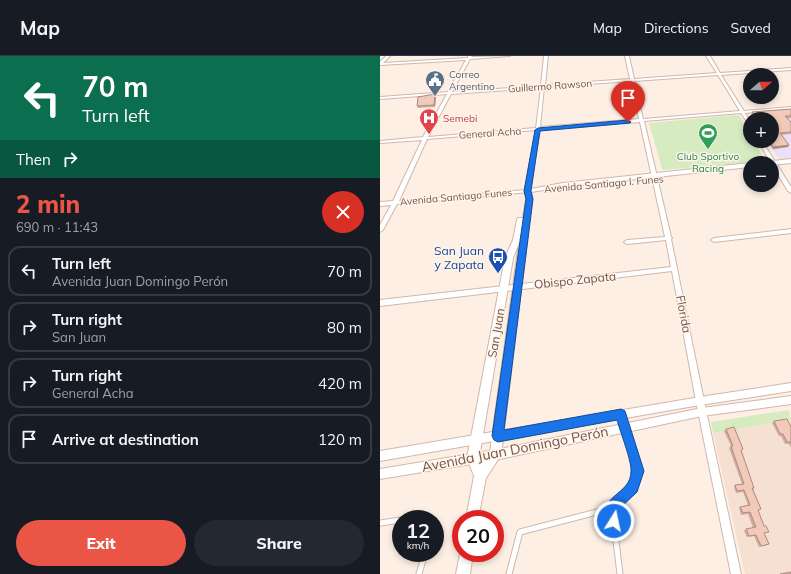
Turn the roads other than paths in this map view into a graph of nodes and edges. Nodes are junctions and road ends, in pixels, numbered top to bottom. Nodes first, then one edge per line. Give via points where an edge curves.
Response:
1 (388, 56) edge
2 (508, 56) edge
3 (546, 56) edge
4 (626, 56) edge
5 (708, 56) edge
6 (469, 57) edge
7 (380, 64) edge
8 (791, 69) edge
9 (719, 74) junction
10 (632, 80) junction
11 (544, 86) junction
12 (451, 92) junction
13 (380, 98) edge
14 (791, 108) edge
15 (743, 112) junction
16 (642, 121) junction
17 (538, 130) junction
18 (425, 138) junction
19 (380, 142) edge
20 (791, 161) edge
21 (779, 164) edge
22 (779, 165) edge
23 (791, 165) edge
24 (743, 166) edge
25 (743, 170) edge
26 (779, 174) edge
27 (655, 177) junction
28 (530, 190) junction
29 (791, 191) edge
30 (395, 203) junction
31 (380, 204) edge
32 (380, 230) edge
33 (791, 231) edge
34 (668, 238) junction
35 (714, 240) dead end
36 (627, 242) dead end
37 (676, 269) junction
38 (518, 287) junction
39 (504, 288) junction
40 (380, 303) edge
41 (791, 387) edge
42 (700, 400) junction
43 (791, 400) edge
44 (702, 412) junction
45 (621, 414) junction
46 (624, 428) junction
47 (498, 436) junction
48 (476, 440) junction
49 (495, 455) junction
50 (380, 456) edge
51 (473, 458) junction
52 (380, 474) edge
53 (480, 476) junction
54 (612, 508) junction
55 (474, 510) edge
56 (392, 521) edge
57 (380, 523) edge
58 (422, 562) edge
59 (465, 562) edge
60 (419, 574) edge
61 (463, 574) edge
62 (510, 574) edge
63 (620, 574) edge
64 (736, 574) edge

1 - 7 street
2 - 6 street
3 - 11 street, San Juan
4 - 10 street, Florida
5 - 9 street
6 - 7 street
6 - 12 street
8 - 9 street, Guillermo Rawson
9 - 10 street, Guillermo Rawson
9 - 15 street
10 - 11 street, Guillermo Rawson
10 - 16 street, Florida
11 - 12 street, Guillermo Rawson
11 - 17 street, San Juan
12 - 13 street, Guillermo Rawson
12 - 18 street
14 - 15 street, General Acha
15 - 16 street, General Acha
16 - 17 street, General Acha
16 - 27 street, Florida
17 - 18 street, General Acha
17 - 28 street, San Juan
18 - 19 street, General Acha
18 - 30 street
20 - 21 main road
22 - 23 main road
24 - 27 main road, Avenida Santiago I. Funes
25 - 27 main road, Avenida Santiago I. Funes
26 - 29 street
27 - 28 main road, Avenida Santiago I. Funes
27 - 34 street, Florida
28 - 30 street, Avenida Santiago Funes
28 - 38 main road, San Juan
28 - 39 main road, San Juan via 517,240 509,258
30 - 31 street, Avenida Santiago Funes
30 - 32 street
33 - 35 street
34 - 36 street
34 - 37 street, Florida
37 - 38 street, Obispo Zapata
37 - 42 street, Florida
38 - 39 street, Obispo Zapata
38 - 47 main road, San Juan
39 - 40 street, Obispo Zapata
39 - 48 main road, San Juan
41 - 42 street, Avenida Juan Domingo Perón
42 - 44 street, Florida
42 - 45 street, Avenida Juan Domingo Perón
43 - 44 street, Avenida Juan Domingo Perón
44 - 46 street, Avenida Juan Domingo Perón
44 - 64 street, Florida
45 - 46 lane
45 - 47 street, Avenida Juan Domingo Perón
46 - 49 street, Avenida Juan Domingo Perón
46 - 54 lane via 638,471 633,488
47 - 48 street, Avenida Juan Domingo Perón
47 - 49 main road, San Juan
48 - 50 street, Avenida Juan Domingo Perón
48 - 51 main road, San Juan
49 - 51 street, Avenida Juan Domingo Perón
49 - 53 main road, San Juan
51 - 52 street, Avenida Juan Domingo Perón
51 - 53 main road
53 - 55 main road, San Juan
54 - 62 lane via 520,532
54 - 63 lane
56 - 57 lane
58 - 60 lane
59 - 61 main road

